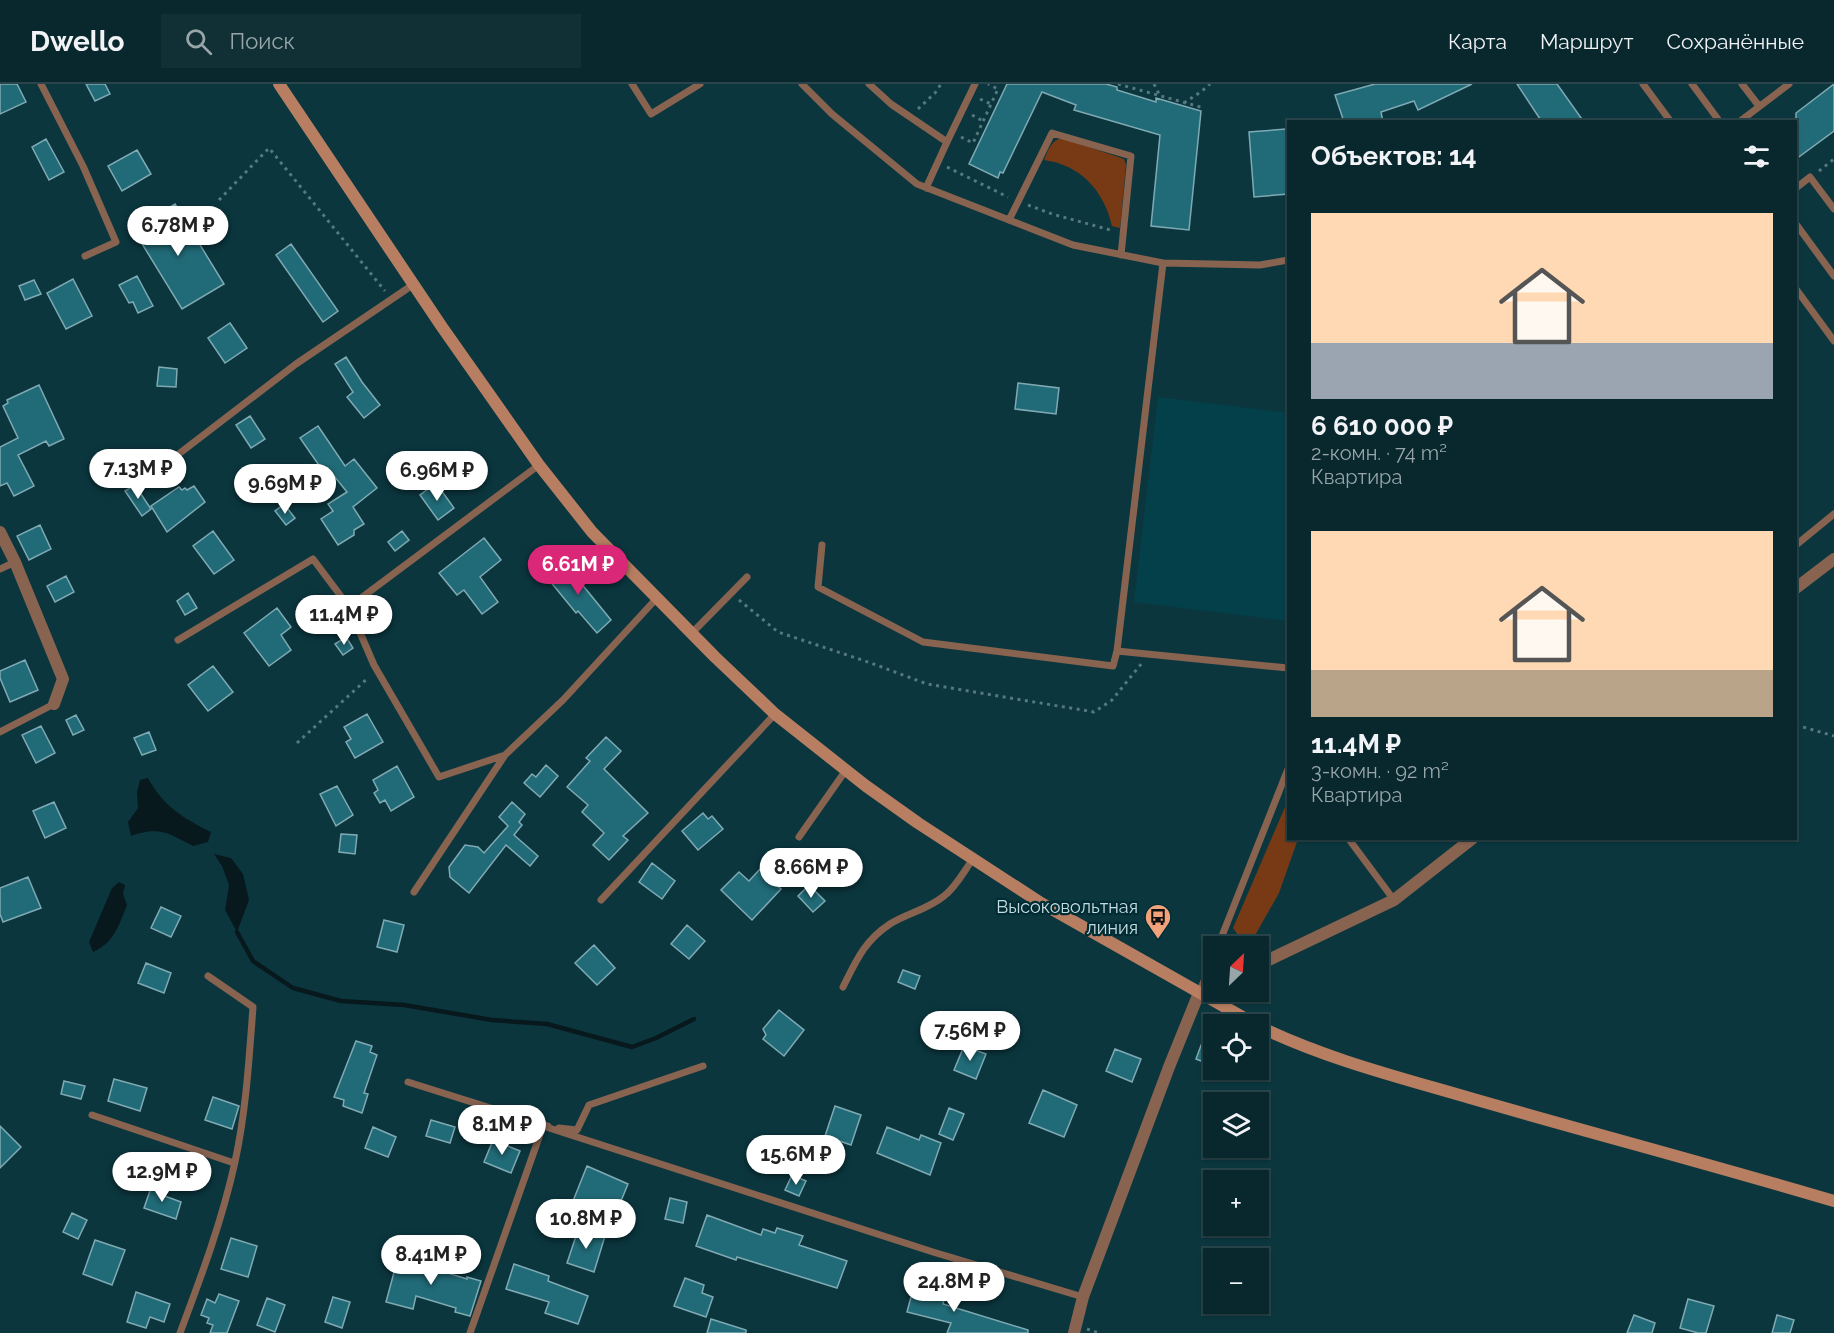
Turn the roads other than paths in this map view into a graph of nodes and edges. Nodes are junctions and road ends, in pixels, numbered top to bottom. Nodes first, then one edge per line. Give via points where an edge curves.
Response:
1 (41, 84) edge
2 (279, 84) edge
3 (632, 84) edge
4 (700, 84) edge
5 (802, 84) edge
6 (869, 84) edge
7 (975, 84) edge
8 (1643, 84) edge
9 (1692, 84) edge
10 (1742, 84) edge
11 (1789, 84) edge
12 (1759, 106) junction
13 (1670, 120) edge
14 (1719, 120) edge
15 (1742, 120) edge
16 (947, 142) junction
17 (1797, 187) edge
18 (926, 188) junction
19 (1834, 209) edge
20 (1008, 220) junction
21 (1797, 226) edge
22 (1121, 255) junction
23 (85, 256) dead end
24 (1287, 260) edge
25 (1163, 263) junction
26 (1834, 276) edge
27 (414, 284) junction
28 (1797, 290) edge
29 (1834, 341) edge
30 (539, 465) junction
31 (150, 476) dead end
32 (1834, 514) edge
33 (0, 532) edge
34 (1797, 544) edge
35 (822, 545) dead end
36 (1834, 559) edge
37 (15, 562) junction
38 (0, 569) edge
39 (747, 577) dead end
40 (1797, 587) edge
41 (656, 598) junction
42 (349, 607) junction
43 (691, 634) junction
44 (178, 640) dead end
45 (1117, 651) junction
46 (1287, 668) edge
47 (54, 704) joint
48 (775, 714) junction
49 (0, 732) edge
50 (505, 755) junction
51 (846, 770) junction
52 (1287, 772) edge
53 (798, 837) dead end
54 (1349, 840) edge
55 (1470, 840) edge
56 (973, 859) junction
57 (414, 892) dead end
58 (601, 900) dead end
59 (1394, 900) junction
60 (1222, 936) edge
61 (1269, 960) edge
62 (208, 976) dead end
63 (1203, 983) edge
64 (843, 987) dead end
65 (1203, 991) edge
66 (1199, 993) junction
67 (1237, 1014) edge
68 (1269, 1030) edge
69 (703, 1065) dead end
70 (408, 1082) dead end
71 (92, 1115) dead end
72 (543, 1126) junction
73 (234, 1163) junction
74 (1834, 1201) edge
75 (1083, 1297) junction
76 (180, 1333) edge
77 (470, 1333) edge
78 (1074, 1333) edge

1 - 23 lane via 116,242
2 - 27 main road
3 - 4 lane via 651,114
5 - 18 lane via 832,114
6 - 16 lane
7 - 16 lane
8 - 13 lane
9 - 14 lane
10 - 12 lane
11 - 12 lane
12 - 15 lane
16 - 18 lane
17 - 19 lane via 1810,177
18 - 20 lane
20 - 22 lane via 1074,245
20 - 22 lane via 1052,133 1131,156
21 - 26 lane
22 - 25 lane
24 - 25 lane via 1260,265
25 - 45 lane
27 - 30 main road
27 - 31 lane via 296,364
28 - 29 lane
30 - 41 main road via 592,532
30 - 42 lane
32 - 34 lane
33 - 37 street
35 - 45 lane via 818,586 923,642 1113,666
36 - 40 street
37 - 38 lane
37 - 47 street via 63,680
39 - 43 lane
41 - 43 main road
41 - 50 lane via 563,700
42 - 44 lane via 313,559
42 - 50 lane via 374,665 440,777
43 - 48 main road
45 - 46 lane
47 - 49 lane
48 - 51 main road
48 - 58 lane
50 - 57 lane
51 - 53 lane
51 - 56 main road
52 - 60 lane
54 - 59 lane
55 - 59 street
56 - 64 lane via 947,895 874,937 860,951
56 - 66 main road via 1051,909
59 - 61 street
62 - 73 lane via 253,1007 247,1090
63 - 66 lane
65 - 66 street
66 - 67 main road
66 - 75 street
68 - 74 main road via 1381,1073
69 - 72 lane via 589,1106 577,1130
70 - 72 lane
71 - 73 lane
72 - 75 lane
72 - 77 lane
73 - 76 lane via 206,1264
75 - 78 street

